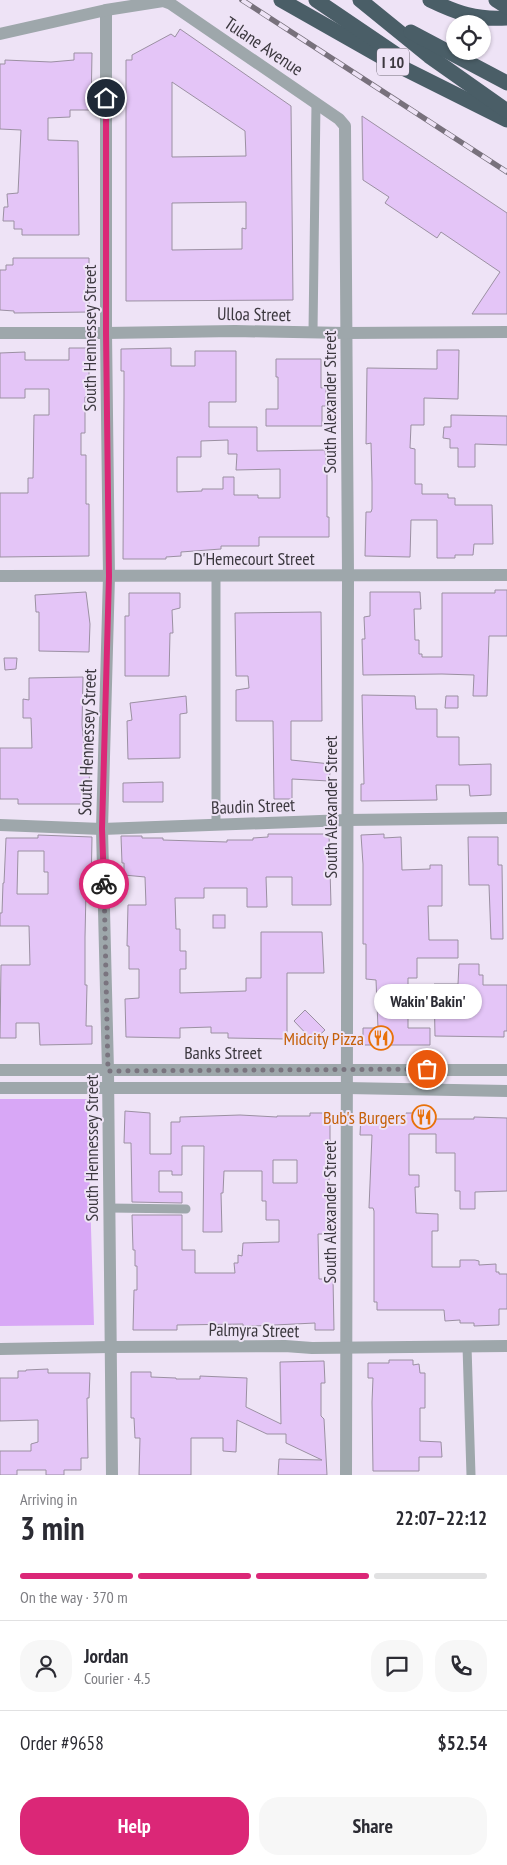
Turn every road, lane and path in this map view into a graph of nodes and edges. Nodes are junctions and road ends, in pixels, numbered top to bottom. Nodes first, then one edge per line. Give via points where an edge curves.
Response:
1 (281, 0) edge
2 (316, 0) edge
3 (350, 0) edge
4 (360, 0) edge
5 (430, 0) edge
6 (496, 0) edge
7 (507, 7) edge
8 (106, 10) junction
9 (507, 18) edge
10 (0, 34) edge
11 (507, 83) edge
12 (316, 103) junction
13 (507, 111) edge
14 (507, 120) edge
15 (507, 130) edge
16 (345, 140) joint
17 (312, 332) junction
18 (507, 332) edge
19 (0, 333) edge
20 (106, 333) junction
21 (346, 333) junction
22 (507, 575) edge
23 (0, 576) edge
24 (109, 576) junction
25 (216, 576) junction
26 (348, 576) junction
27 (507, 818) edge
28 (347, 820) junction
29 (0, 824) edge
30 (216, 825) junction
31 (102, 829) junction
32 (347, 1069) junction
33 (0, 1070) edge
34 (507, 1070) edge
35 (108, 1071) junction
36 (0, 1088) edge
37 (108, 1088) junction
38 (347, 1088) junction
39 (507, 1091) edge
40 (109, 1208) junction
41 (186, 1208) dead end
42 (110, 1346) junction
43 (467, 1346) junction
44 (507, 1346) edge
45 (346, 1347) junction
46 (0, 1349) edge
47 (112, 1475) edge
48 (346, 1475) edge
49 (471, 1475) edge

1 - 14 highway, I 10
2 - 15 highway
3 - 11 highway, I 10
4 - 13 highway via 429,56
5 - 9 highway via 480,18
6 - 7 highway
8 - 10 street, Tulane Avenue
8 - 12 street, Tulane Avenue via 163,1 171,4
8 - 20 street, South Hennessey Street
12 - 16 street, Tulane Avenue via 345,126
12 - 17 lane
16 - 21 street, South Alexander Street
17 - 20 street, Ulloa Street
17 - 21 street, Ulloa Street
18 - 21 street, Ulloa Street
19 - 20 street, Ulloa Street
20 - 24 street, South Hennessey Street
21 - 26 street, South Alexander Street
22 - 26 street, D'Hemecourt Street
23 - 24 street, D'Hemecourt Street
24 - 25 street, D'Hemecourt Street
24 - 31 street, South Hennessey Street
25 - 26 street, D'Hemecourt Street
25 - 30 lane
26 - 28 street, South Alexander Street
27 - 28 street, Baudin Street
28 - 30 street, Baudin Street
28 - 32 street, South Alexander Street
29 - 31 street, Baudin Street
30 - 31 street, Baudin Street
31 - 35 street, South Hennessey Street
32 - 34 street, Banks Street
32 - 35 street, Banks Street
32 - 38 street, South Alexander Street
33 - 35 street, Banks Street
35 - 37 street, South Hennessey Street
36 - 37 street, Banks Street
37 - 38 street, Banks Street
37 - 40 street, South Hennessey Street
38 - 39 street, Banks Street
38 - 45 street, South Alexander Street
40 - 41 lane
40 - 42 street, South Hennessey Street
42 - 45 street, Palmyra Street
42 - 46 street, Palmyra Street
42 - 47 street, South Hennessey Street
43 - 44 street, Palmyra Street
43 - 45 street, Palmyra Street
43 - 49 lane
45 - 48 street, South Alexander Street

